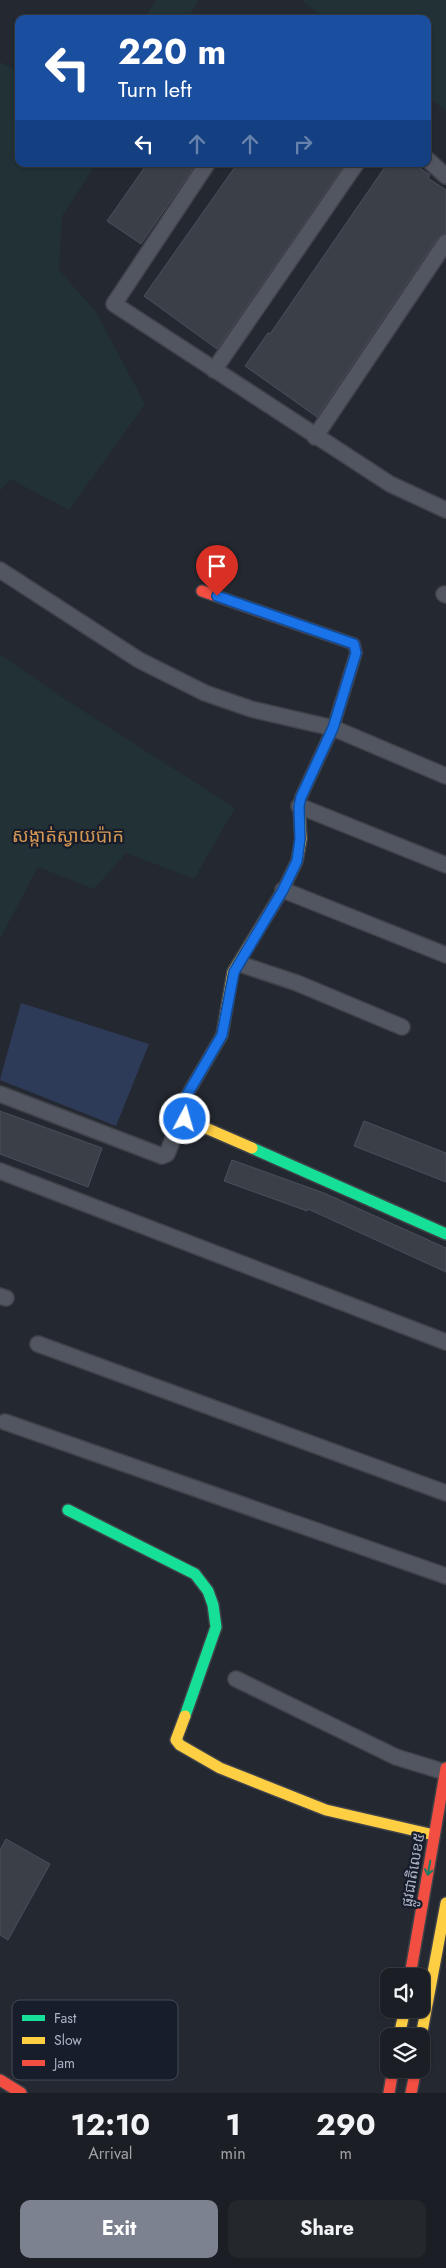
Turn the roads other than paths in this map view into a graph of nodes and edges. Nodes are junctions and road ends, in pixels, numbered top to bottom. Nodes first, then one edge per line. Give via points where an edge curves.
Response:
1 (431, 163) edge
2 (205, 167) edge
3 (354, 167) edge
4 (446, 176) edge
5 (446, 242) edge
6 (214, 370) junction
7 (315, 436) junction
8 (446, 510) edge
9 (0, 570) edge
10 (202, 591) dead end
11 (333, 728) junction
12 (446, 776) edge
13 (299, 806) junction
14 (446, 864) edge
15 (283, 890) junction
16 (446, 955) edge
17 (240, 964) junction
18 (402, 1027) dead end
19 (0, 1094) edge
20 (183, 1113) junction
21 (0, 1171) edge
22 (446, 1234) edge
23 (446, 1342) edge
24 (38, 1344) dead end
25 (5, 1422) dead end
26 (446, 1493) edge
27 (68, 1510) dead end
28 (446, 1576) edge
29 (236, 1679) dead end
30 (446, 1770) edge
31 (434, 1835) junction
32 (446, 1903) edge
33 (411, 1968) edge
34 (423, 2028) edge
35 (391, 2078) edge
36 (414, 2078) edge
37 (0, 2080) edge
38 (22, 2093) edge
39 (388, 2093) edge
40 (411, 2093) edge

1 - 4 street
2 - 6 street via 114,304
3 - 6 street
5 - 7 street
6 - 7 street
7 - 8 street via 390,484
9 - 11 street via 138,660 205,693 251,709
10 - 11 main road via 355,645 356,653
11 - 12 street
11 - 13 main road
13 - 14 street
13 - 15 main road via 299,850
15 - 16 street
15 - 17 main road
17 - 18 street via 297,983
17 - 20 main road via 230,984 222,1035 184,1100
19 - 20 street via 162,1156 167,1154
20 - 22 main road via 185,1119 193,1123
21 - 23 street
24 - 26 street
25 - 28 street
27 - 31 main road via 196,1574 207,1591 216,1627 176,1740 180,1745 220,1768 326,1810
29 - 30 street via 396,1757
30 - 31 main road, ផ្លូវជាតិលេខ៥
31 -> 33 main road, ផ្លូវជាតិលេខ៥
32 - 34 main road
35 - 39 main road
36 - 40 main road
37 - 38 main road

